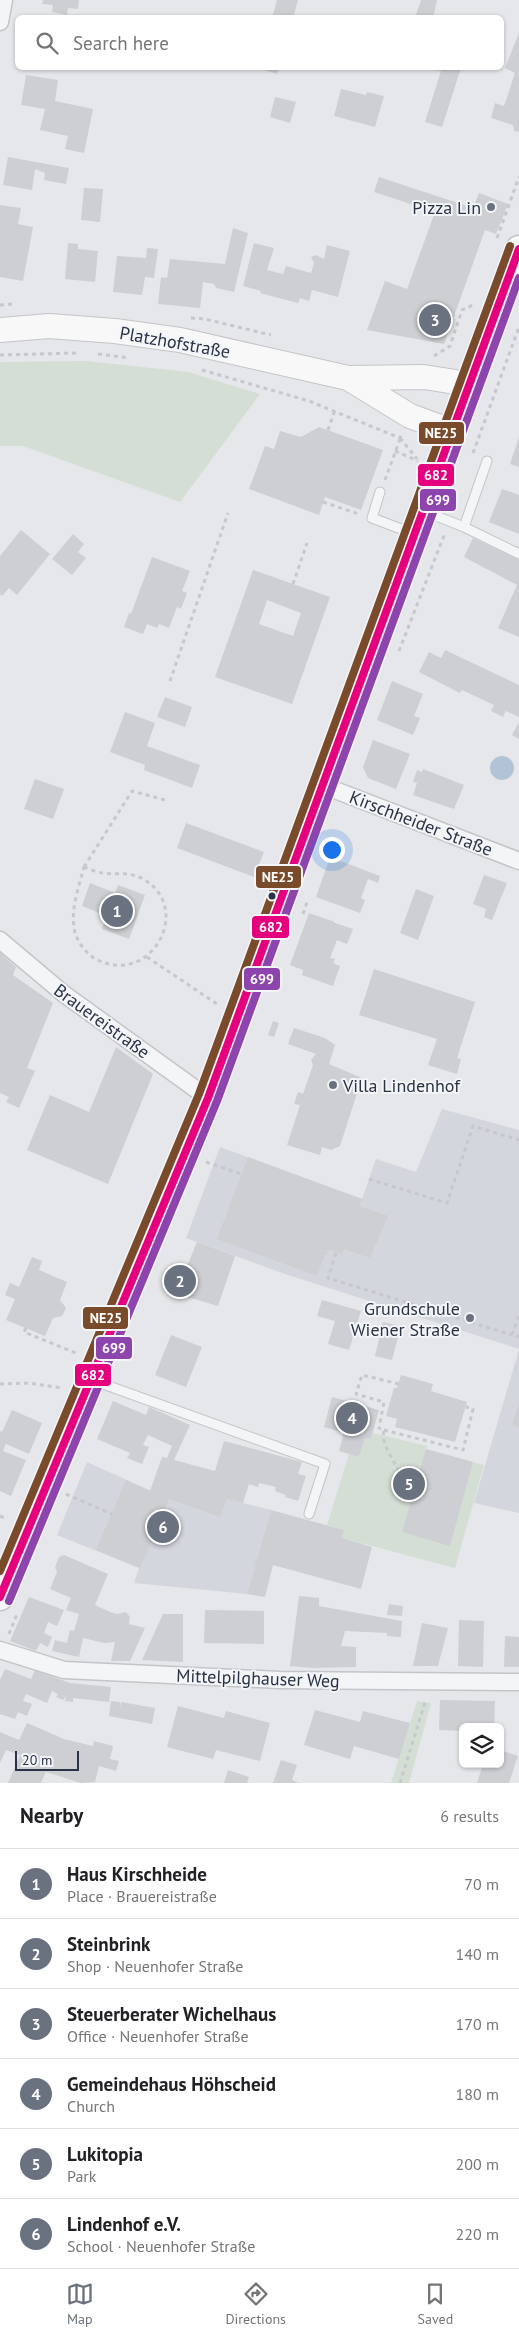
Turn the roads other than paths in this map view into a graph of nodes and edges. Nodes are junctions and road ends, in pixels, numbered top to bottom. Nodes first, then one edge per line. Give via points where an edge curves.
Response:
1 (4, 0) edge
2 (0, 22) edge
3 (507, 247) edge
4 (0, 330) edge
5 (348, 378) junction
6 (468, 384) junction
7 (451, 432) junction
8 (487, 461) dead end
9 (380, 492) road end
10 (418, 522) junction
11 (464, 527) junction
12 (519, 554) edge
13 (322, 785) junction
14 (519, 861) edge
15 (0, 940) edge
16 (208, 1098) junction
17 (92, 1380) junction
18 (309, 1514) dead end
19 (0, 1597) edge
20 (0, 1650) edge
21 (519, 1682) edge

1 - 2 street
3 - 6 main road
4 - 5 main road, Platzhofstraße via 49,326 115,331 180,340
5 - 6 main road, Platzhofstraße via 424,376
5 - 7 main road, Platzhofstraße via 410,416
6 - 7 main road
7 - 10 main road
8 - 11 lane
9 - 10 lane via 372,518
10 - 11 lane
10 - 13 main road
11 - 12 lane
13 - 14 street, Kirschheider Straße
13 - 16 main road
15 - 16 street, Brauereistraße via 64,994
16 - 17 main road
17 - 18 lane via 325,1464
17 - 19 main road
20 - 21 street, Mittelpilghauser Weg via 64,1670 287,1680

